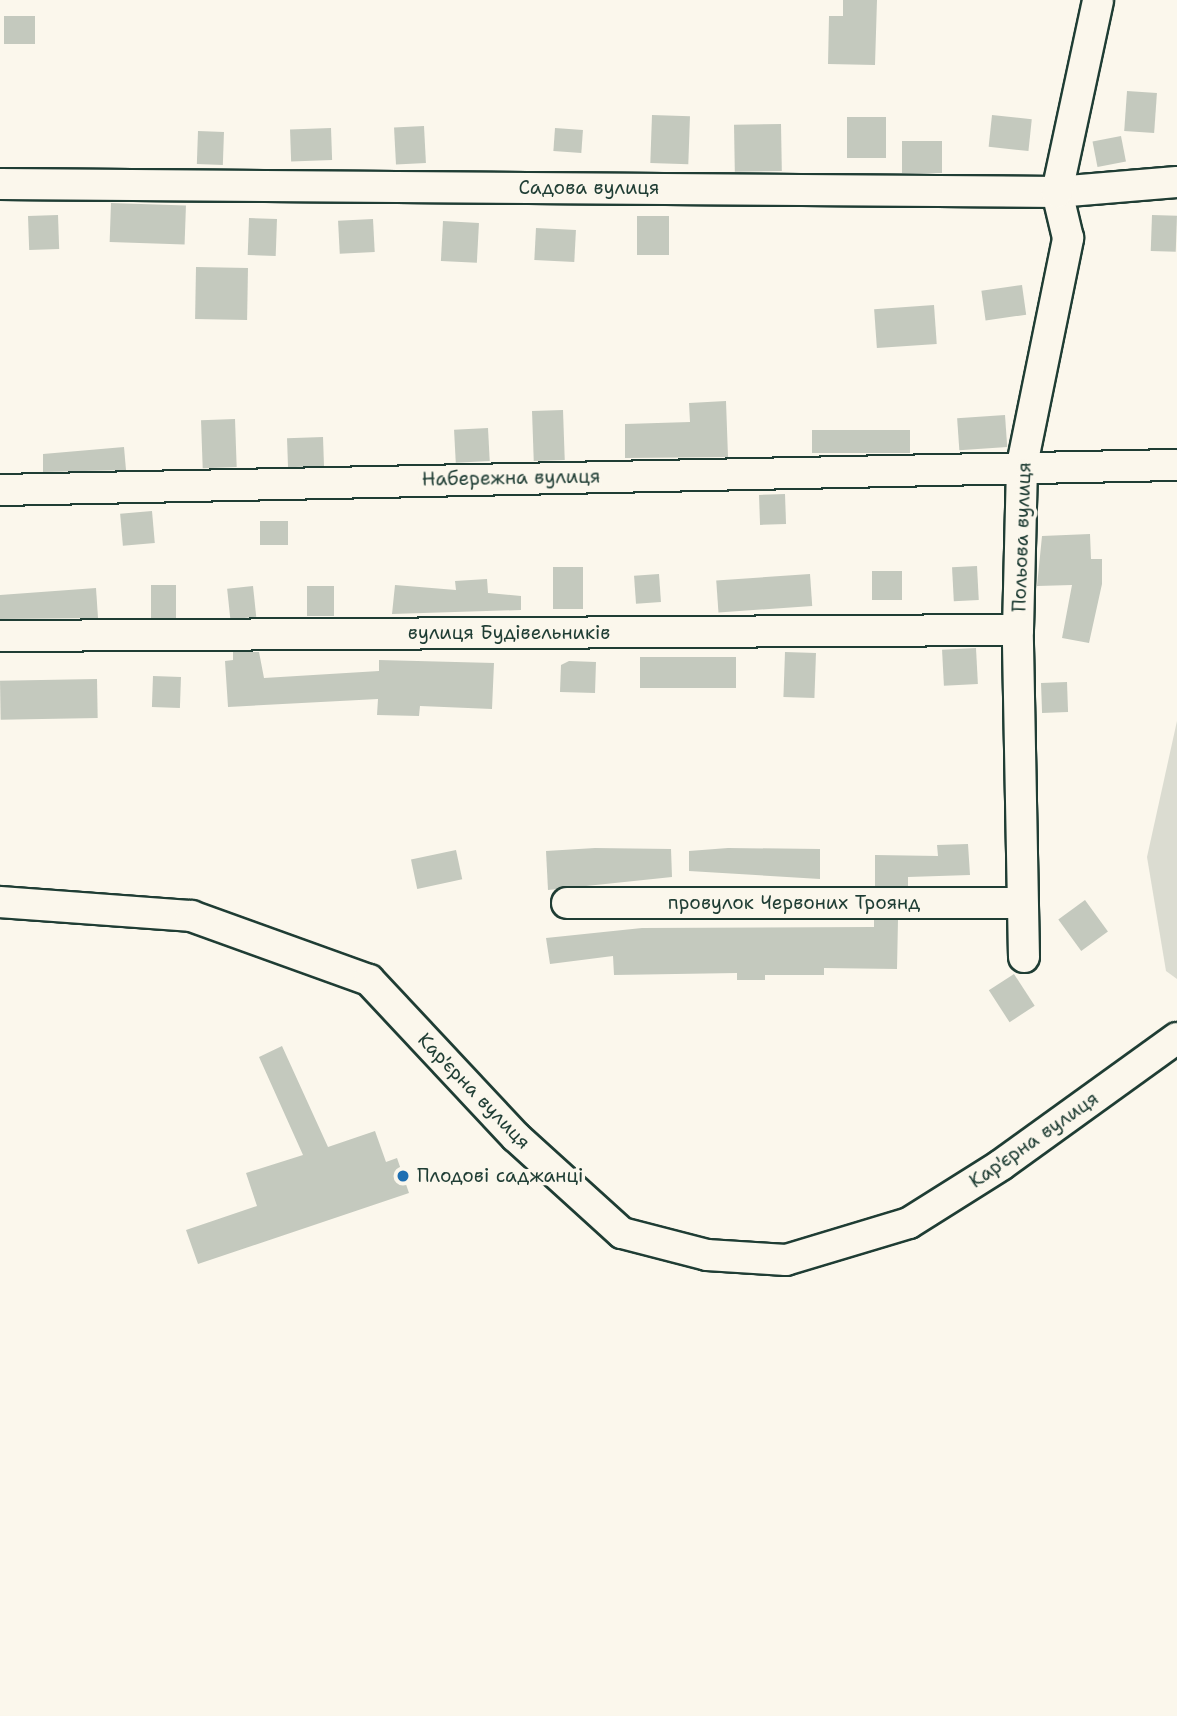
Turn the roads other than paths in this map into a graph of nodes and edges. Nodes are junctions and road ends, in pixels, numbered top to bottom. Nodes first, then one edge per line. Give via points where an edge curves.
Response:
1 (1098, 0) edge
2 (1177, 182) edge
3 (0, 184) edge
4 (1057, 192) junction
5 (1022, 465) junction
6 (1177, 465) edge
7 (0, 490) edge
8 (1018, 630) junction
9 (0, 636) edge
10 (0, 902) edge
11 (567, 903) dead end
12 (1020, 903) junction
13 (1024, 957) dead end
14 (1177, 1038) edge

1 - 4 street, Польова вулиця
2 - 4 street, Садова вулиця
3 - 4 street, Садова вулиця
4 - 5 street, Польова вулиця via 1068,238
5 - 6 street, Набережна вулиця
5 - 7 street, Набережна вулиця
5 - 8 street, Польова вулиця
8 - 9 street, вулиця Будівельників
8 - 12 street, Польова вулиця
10 - 14 street, Кар'єрна вулиця via 191,916 369,980 516,1137 622,1233 707,1255 786,1260 908,1223 1001,1165
11 - 12 street, провулок Червоних Троянд
12 - 13 street, Польова вулиця

